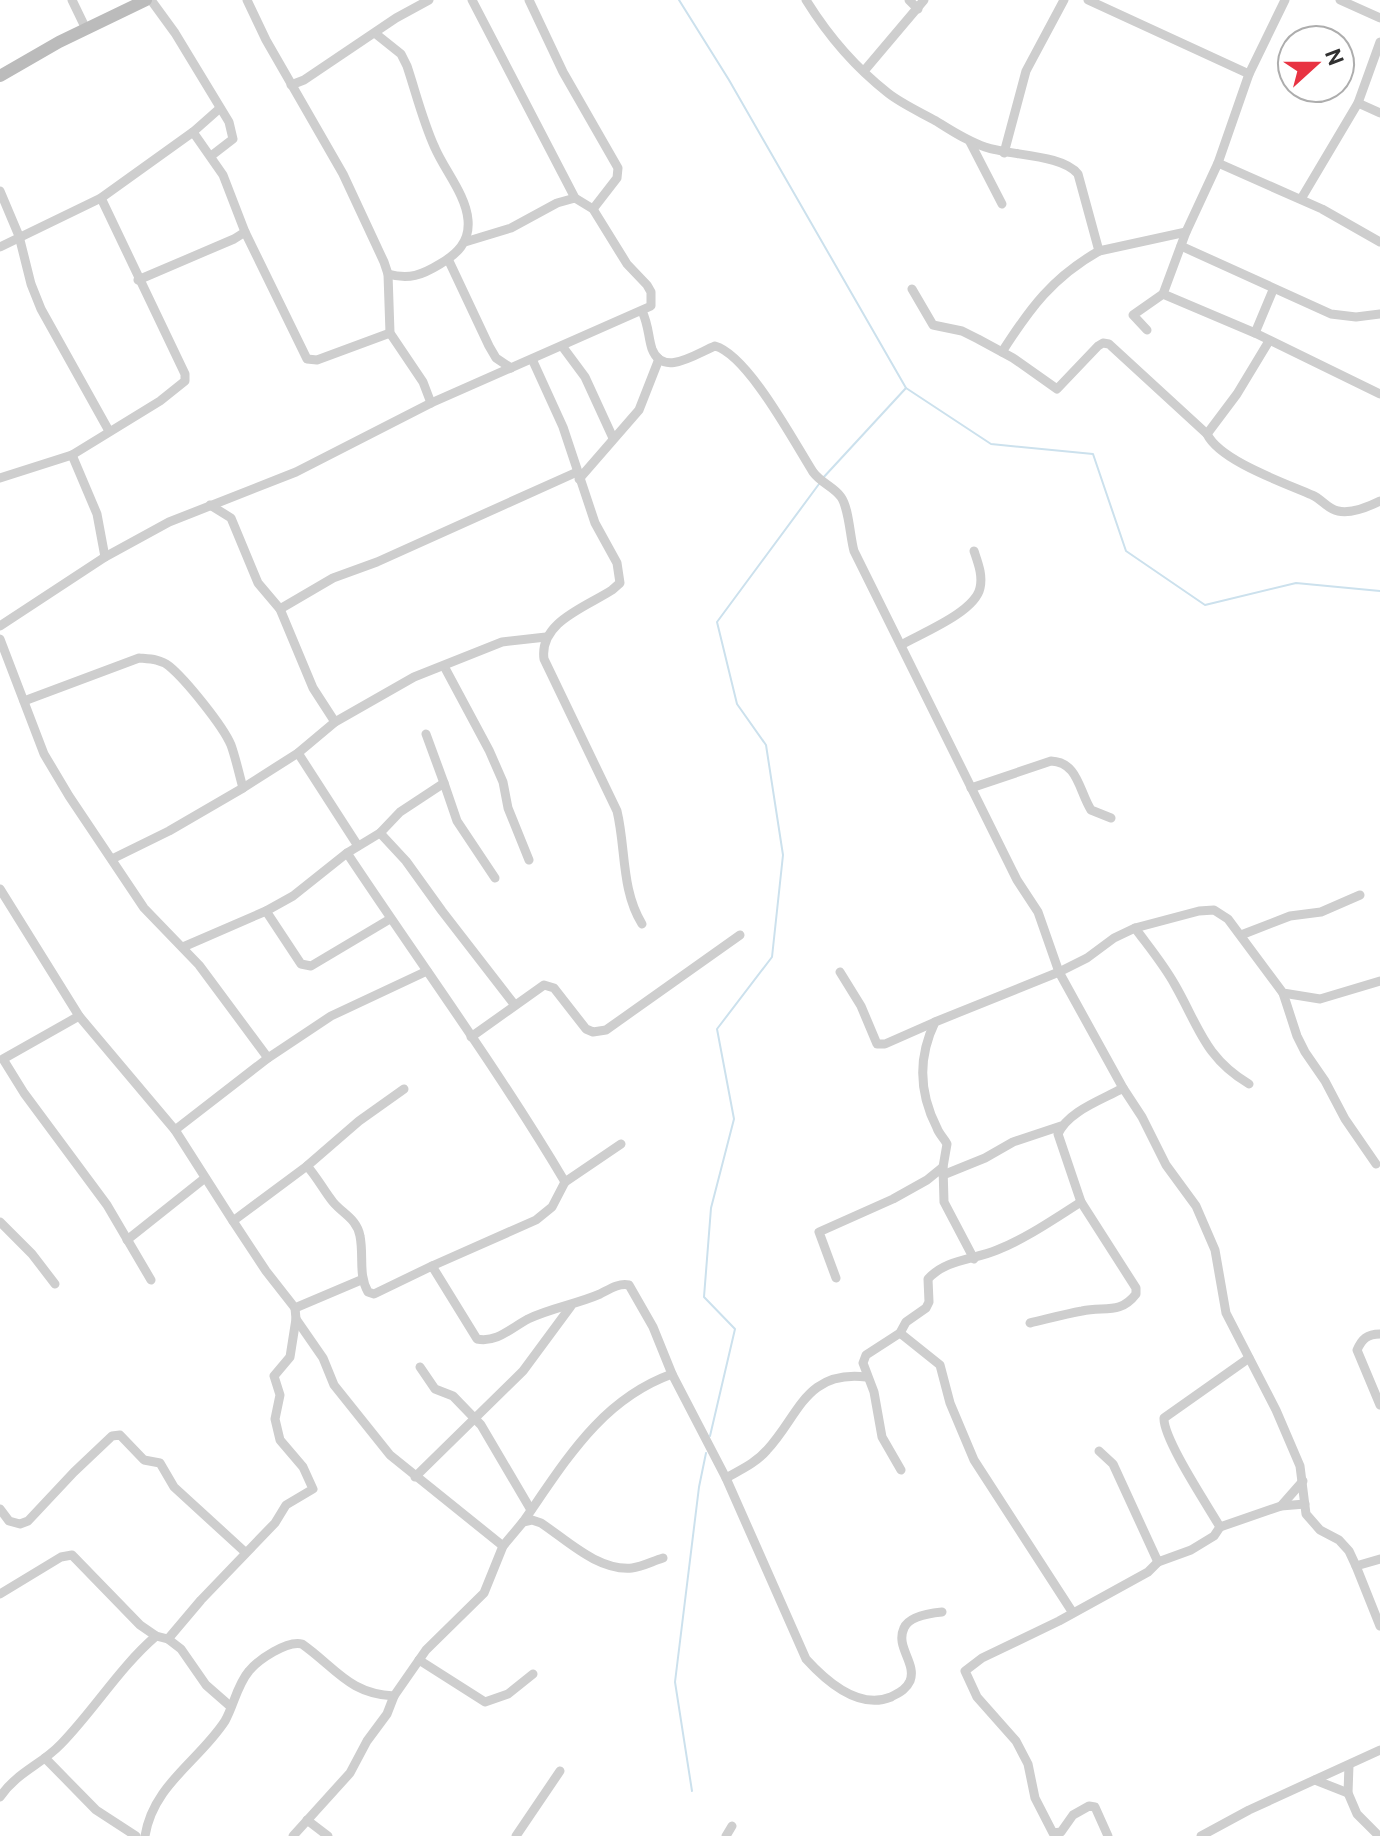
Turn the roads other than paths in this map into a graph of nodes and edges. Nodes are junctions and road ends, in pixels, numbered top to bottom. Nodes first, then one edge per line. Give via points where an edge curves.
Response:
1 (72, 0) edge
2 (148, 0) edge
3 (247, 0) edge
4 (429, 0) edge
5 (472, 0) edge
6 (529, 0) edge
7 (806, 0) edge
8 (909, 0) edge
9 (1064, 0) edge
10 (1088, 0) edge
11 (1285, 0) edge
12 (1340, 0) edge
13 (921, 4) edge
14 (1379, 16) edge
15 (86, 29) junction
16 (376, 34) junction
17 (1380, 42) edge
18 (864, 71) junction
19 (1249, 74) junction
20 (0, 76) edge
21 (291, 85) junction
22 (1358, 103) junction
23 (219, 109) junction
24 (1380, 113) edge
25 (193, 132) junction
26 (970, 142) junction
27 (1004, 153) junction
28 (211, 156) junction
29 (1218, 163) junction
30 (0, 191) edge
31 (101, 198) junction
32 (575, 198) junction
33 (1301, 199) junction
34 (1002, 204) dead end
35 (593, 209) junction
36 (245, 232) junction
37 (1186, 232) junction
38 (19, 236) junction
39 (465, 242) junction
40 (1380, 242) edge
41 (1181, 246) junction
42 (0, 247) edge
43 (1099, 251) junction
44 (448, 259) junction
45 (388, 274) junction
46 (138, 280) junction
47 (912, 289) dead end
48 (1273, 290) junction
49 (1163, 294) junction
50 (642, 311) junction
51 (1380, 314) edge
52 (1147, 330) dead end
53 (390, 333) junction
54 (1255, 333) junction
55 (1269, 341) junction
56 (562, 346) junction
57 (1002, 352) junction
58 (532, 359) junction
59 (659, 359) junction
60 (511, 368) junction
61 (1380, 394) edge
62 (431, 403) junction
63 (109, 431) junction
64 (1207, 434) junction
65 (613, 438) junction
66 (72, 455) junction
67 (578, 476) junction
68 (0, 478) edge
69 (1380, 501) edge
70 (210, 505) junction
71 (974, 551) dead end
72 (105, 557) junction
73 (280, 609) junction
74 (0, 626) edge
75 (546, 637) junction
76 (0, 639) edge
77 (901, 645) junction
78 (444, 666) junction
79 (24, 701) junction
80 (335, 722) junction
81 (426, 734) dead end
82 (298, 753) junction
83 (444, 783) junction
84 (243, 788) junction
85 (971, 788) junction
86 (1111, 818) dead end
87 (380, 833) junction
88 (358, 846) junction
89 (347, 853) junction
90 (112, 859) junction
91 (529, 860) dead end
92 (495, 878) dead end
93 (0, 889) edge
94 (1360, 895) dead end
95 (266, 911) junction
96 (390, 919) junction
97 (642, 924) dead end
98 (1135, 928) junction
99 (740, 935) dead end
100 (1241, 935) junction
101 (183, 947) junction
102 (427, 971) junction
103 (840, 972) dead end
104 (1059, 972) junction
105 (1380, 981) edge
106 (1283, 993) junction
107 (514, 1004) junction
108 (79, 1016) junction
109 (935, 1022) junction
110 (471, 1037) junction
111 (1, 1058) edge
112 (268, 1058) junction
113 (1249, 1084) dead end
114 (1123, 1088) junction
115 (404, 1089) dead end
116 (1061, 1126) junction
117 (175, 1130) junction
118 (621, 1144) dead end
119 (1376, 1164) dead end
120 (307, 1166) junction
121 (943, 1171) junction
122 (205, 1178) junction
123 (565, 1182) junction
124 (1081, 1202) junction
125 (233, 1221) junction
126 (0, 1222) edge
127 (127, 1240) junction
128 (974, 1259) junction
129 (432, 1266) junction
130 (836, 1278) dead end
131 (151, 1280) dead end
132 (361, 1280) junction
133 (55, 1284) dead end
134 (571, 1305) junction
135 (295, 1308) junction
136 (296, 1319) junction
137 (1030, 1323) dead end
138 (900, 1333) junction
139 (1380, 1334) edge
140 (1249, 1358) junction
141 (420, 1367) dead end
142 (672, 1374) junction
143 (866, 1377) junction
144 (1380, 1405) edge
145 (477, 1419) junction
146 (1099, 1451) dead end
147 (901, 1470) dead end
148 (415, 1477) junction
149 (726, 1478) junction
150 (1303, 1481) junction
151 (1305, 1504) junction
152 (1281, 1506) junction
153 (0, 1509) edge
154 (531, 1510) junction
155 (523, 1522) junction
156 (1220, 1527) junction
157 (503, 1546) junction
158 (245, 1552) junction
159 (663, 1558) dead end
160 (1380, 1559) edge
161 (1158, 1562) junction
162 (1356, 1566) junction
163 (0, 1594) edge
164 (942, 1612) dead end
165 (1073, 1613) junction
166 (1380, 1626) edge
167 (156, 1636) junction
168 (168, 1639) junction
169 (419, 1660) junction
170 (533, 1674) dead end
171 (394, 1696) junction
172 (230, 1706) junction
173 (1380, 1750) edge
174 (45, 1758) junction
175 (1349, 1765) junction
176 (560, 1771) dead end
177 (1315, 1780) junction
178 (1348, 1793) junction
179 (0, 1797) edge
180 (307, 1820) junction
181 (732, 1826) dead end
182 (136, 1836) edge
183 (145, 1836) edge
184 (293, 1836) edge
185 (328, 1836) edge
186 (516, 1836) edge
187 (726, 1836) edge
188 (1108, 1836) edge
189 (1201, 1836) edge
190 (1379, 1836) edge

1 - 15 street
2 - 15 main road
2 - 23 street via 175,33
3 - 21 street
4 - 16 street
5 - 32 street
6 - 35 street via 618,168 617,178
7 - 18 street
8 - 13 street
9 - 27 street via 1026,71
10 - 19 street
11 - 19 street
12 - 14 street
13 - 18 street
15 - 20 main road
16 - 21 street
16 - 39 street via 394,46 407,66 434,147 466,209
17 - 22 street
18 - 26 street via 888,93
19 - 29 street
21 - 45 street via 343,174
22 - 24 street
22 - 33 street
23 - 25 street
23 - 28 street via 233,139
25 - 28 street
25 - 31 street
26 - 27 street
26 - 34 street
27 - 43 street via 1073,168
28 - 36 street
29 - 33 street
29 - 37 street
30 - 38 street
31 - 38 street
31 - 46 street
32 - 35 street
32 - 39 street via 511,228
33 - 40 street
35 - 50 street via 627,264 649,288 651,306
36 - 46 street
36 - 53 street via 307,359
37 - 41 street
37 - 43 street
38 - 42 street
38 - 63 street via 41,309
39 - 44 street
41 - 48 street
41 - 49 street
43 - 57 street via 1049,286
44 - 45 street via 413,277
44 - 60 street via 489,346
45 - 53 street
46 - 63 street via 186,378 170,394
47 - 57 street via 933,325 962,331
48 - 51 street via 1331,314
48 - 54 street
49 - 52 street via 1133,315
49 - 54 street
50 - 56 street
50 - 59 street
53 - 62 street
54 - 55 street
55 - 61 street
55 - 64 street
56 - 58 street
56 - 65 street via 585,377
57 - 64 street via 1057,389 1098,346 1109,344
58 - 60 street
58 - 67 street
59 - 65 street via 639,410
59 - 77 street via 675,363 717,346 743,366 815,474 843,500 854,551
60 - 62 street
62 - 70 street via 296,472
63 - 66 street
64 - 69 street via 1217,448 1332,509 1351,511
65 - 67 street
66 - 68 street
66 - 72 street via 94,505
67 - 73 street via 333,578
67 - 75 street via 617,563 620,583
70 - 72 street
70 - 73 street via 231,518 258,583
71 - 77 street via 981,574 977,598
72 - 74 street
73 - 80 street via 313,688
75 - 78 street via 502,642
75 - 97 street via 544,659 617,811 628,893
76 - 79 street
77 - 85 street
78 - 80 street
78 - 91 street via 489,750
79 - 84 street via 139,658 155,659 180,677 223,729
79 - 90 street via 44,754
80 - 82 street
81 - 83 street
82 - 84 street
82 - 88 street
83 - 87 street via 400,812
83 - 92 street via 457,821
84 - 90 street
85 - 86 street via 1058,761 1073,772 1091,810
85 - 104 street via 1038,912
87 - 88 street
87 - 107 street
88 - 89 street
89 - 95 street
89 - 96 street
90 - 101 street via 144,908
93 - 108 street
94 - 100 street
95 - 96 street via 301,964 311,966
95 - 101 street
96 - 102 street
98 - 100 street via 1209,910 1221,913
98 - 104 street
98 - 113 street via 1176,986 1210,1050 1229,1072
99 - 107 street via 606,1030 586,1029 550,986
100 - 106 street
101 - 112 street
102 - 110 street
102 - 112 street via 331,1016
103 - 109 street via 877,1044
104 - 109 street
104 - 114 street
105 - 106 street via 1320,999
106 - 119 street via 1305,1052
107 - 110 street
108 - 111 street
108 - 117 street
109 - 121 street via 925,1048 922,1083 947,1144
110 - 123 street
111 - 127 street
112 - 117 street
114 - 116 street
114 - 140 street via 1196,1206 1215,1250 1226,1313
115 - 120 street
116 - 121 street
116 - 124 street via 1061,1149
117 - 122 street
118 - 123 street
120 - 125 street
120 - 132 street via 358,1228
121 - 128 street via 946,1209
121 - 130 street via 819,1232
122 - 125 street
122 - 127 street
123 - 129 street via 552,1207 536,1220
124 - 128 street via 1027,1236
124 - 137 street via 1136,1294 1116,1308
125 - 135 street
126 - 133 street
127 - 131 street
128 - 138 street via 946,1264 933,1273 927,1282 928,1305
129 - 132 street via 374,1294
129 - 134 street via 473,1337 481,1341
132 - 135 street
134 - 142 street via 629,1285
134 - 145 street via 523,1371
135 - 136 street
136 - 148 street via 334,1385 390,1455
136 - 158 street via 290,1357 274,1376 280,1395 275,1419 282,1445 303,1467 313,1489 288,1503
138 - 143 street via 866,1355
138 - 165 street via 940,1365 974,1460
139 - 144 street via 1368,1336 1357,1350
140 - 150 street
140 - 156 street via 1164,1418
141 - 145 street via 435,1389 453,1396
142 - 149 street
142 - 154 street via 612,1406
143 - 147 street via 882,1437
143 - 149 street via 851,1375 817,1388 794,1410 767,1450
145 - 148 street
145 - 154 street
146 - 161 street via 1113,1464
148 - 157 street
149 - 164 street via 806,1659 823,1678 871,1700 903,1691 911,1669 902,1646 903,1628
150 - 151 street
150 - 152 street
151 - 152 street
151 - 162 street via 1310,1521 1339,1540
152 - 156 street
153 - 158 street via 9,1521 28,1521 112,1436 120,1435 141,1458 160,1463 174,1487
154 - 155 street
155 - 157 street
155 - 159 street via 541,1523 611,1567 634,1568
156 - 161 street via 1191,1550
157 - 169 street via 484,1593
158 - 168 street
160 - 162 street
161 - 165 street
162 - 166 street
163 - 167 street via 72,1555
165 - 188 street via 982,1658 968,1666 966,1674 977,1697 1016,1741 1053,1833 1089,1806 1101,1816
167 - 168 street
167 - 174 street via 105,1689 89,1716
168 - 172 street
169 - 170 street via 485,1702 508,1694
169 - 171 street
171 - 172 street via 354,1687 297,1642 255,1664
171 - 180 street via 350,1773
172 - 183 street via 224,1723 166,1787
173 - 175 street
174 - 179 street via 11,1782
174 - 182 street via 96,1810
175 - 177 street
175 - 178 street
176 - 186 street
177 - 178 street
177 - 189 street
178 - 190 street via 1357,1814
180 - 184 street
180 - 185 street
181 - 187 street

